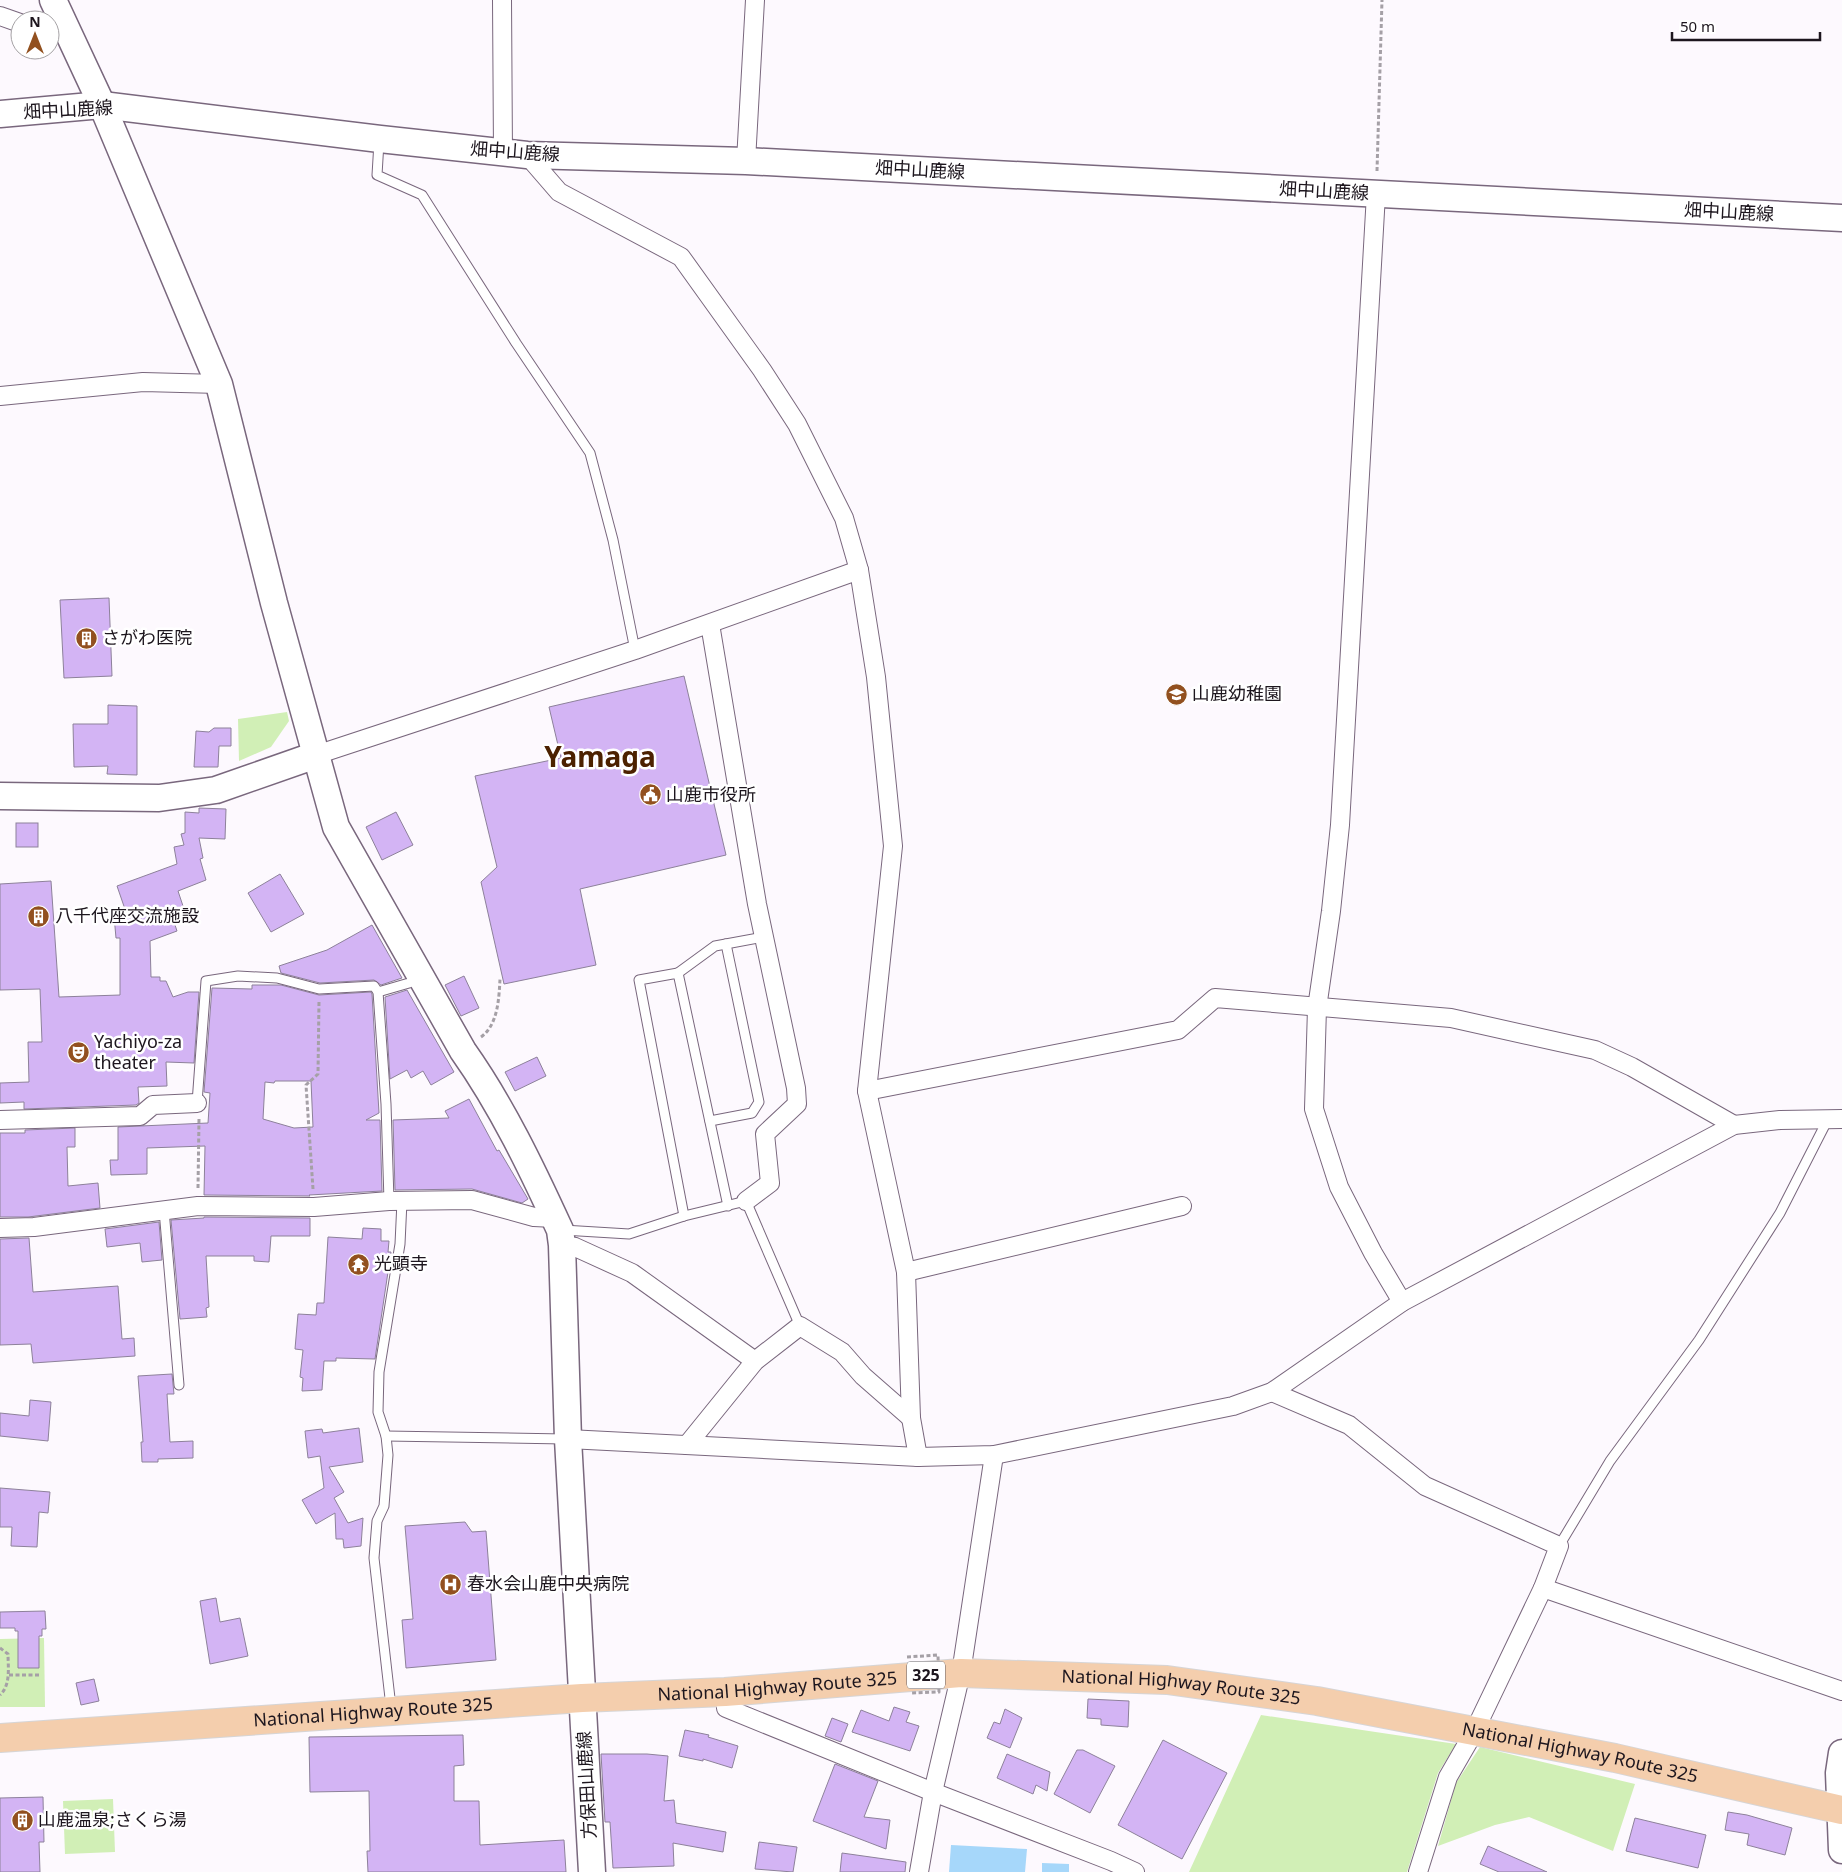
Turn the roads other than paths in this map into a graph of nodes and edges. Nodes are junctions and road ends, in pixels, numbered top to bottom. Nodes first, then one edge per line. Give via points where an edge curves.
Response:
1 (53, 0) edge
2 (502, 0) edge
3 (755, 0) edge
4 (61, 37) edge
5 (102, 105) junction
6 (0, 114) edge
7 (380, 139) junction
8 (515, 154) junction
9 (746, 161) junction
10 (1376, 194) junction
11 (1842, 218) edge
12 (220, 384) junction
13 (0, 396) edge
14 (860, 570) junction
15 (710, 624) junction
16 (635, 650) junction
17 (316, 755) junction
18 (0, 796) edge
19 (764, 937) junction
20 (726, 944) junction
21 (678, 973) junction
22 (421, 976) junction
23 (378, 992) junction
24 (1317, 1008) junction
25 (867, 1091) junction
26 (197, 1104) joint
27 (1835, 1119) edge
28 (0, 1120) edge
29 (710, 1121) junction
30 (1734, 1126) junction
31 (396, 1201) junction
32 (746, 1201) junction
33 (728, 1206) junction
34 (1182, 1206) dead end
35 (164, 1210) junction
36 (684, 1216) junction
37 (0, 1228) edge
38 (559, 1231) junction
39 (906, 1272) junction
40 (1402, 1302) junction
41 (800, 1326) junction
42 (755, 1361) junction
43 (179, 1385) dead end
44 (1272, 1392) junction
45 (911, 1418) junction
46 (386, 1436) junction
47 (568, 1439) junction
48 (687, 1445) junction
49 (994, 1455) junction
50 (918, 1457) junction
51 (1560, 1546) junction
52 (1543, 1588) junction
53 (961, 1672) junction
54 (1842, 1690) edge
55 (725, 1692) junction
56 (582, 1698) junction
57 (391, 1711) junction
58 (1474, 1732) junction
59 (0, 1738) edge
60 (1842, 1752) edge
61 (933, 1792) junction
62 (1841, 1810) edge
63 (1842, 1850) edge
64 (592, 1872) edge
65 (919, 1872) edge
66 (1135, 1872) edge
67 (1418, 1872) edge

1 - 4 street
2 - 8 street
3 - 9 street
4 - 5 street
5 - 6 street, 畑中山鹿線
5 - 7 street, 畑中山鹿線
5 - 12 street
7 - 8 street, 畑中山鹿線
7 - 16 lane via 377,175 422,195 516,344 590,453 613,540
8 - 9 street, 畑中山鹿線
8 - 14 street via 559,192 681,257 797,424 844,518
9 - 10 street, 畑中山鹿線
10 - 11 street, 畑中山鹿線
10 - 24 street via 1340,825
12 - 13 street via 143,382
12 - 17 street via 274,603
14 - 15 street
14 - 25 street via 876,677 893,846
15 - 16 street
15 - 19 street
16 - 17 street
17 - 18 street via 216,790 160,798
17 - 22 street via 336,827
19 - 20 lane
19 - 32 street via 797,1104 765,1134 770,1183
20 - 21 lane via 715,946
20 - 29 lane via 759,1102 752,1113
21 - 29 lane
21 - 36 lane via 639,980
22 - 23 lane
22 - 38 street via 463,1051 485,1082
23 - 26 lane via 374,986 319,989 277,978 238,976 206,981
23 - 31 lane
24 - 25 street via 1215,998 1178,1030
24 - 30 street via 1450,1018 1595,1050 1632,1067
24 - 40 street via 1314,1109 1339,1187
25 - 39 street
26 - 28 street via 153,1105 140,1116
27 - 30 street via 1780,1120
27 - 51 lane via 1699,1340 1610,1461
29 - 33 lane
30 - 40 street
31 - 35 street via 314,1207 198,1206
31 - 38 street via 472,1200 534,1217
31 - 46 lane via 400,1244 379,1372 378,1412
32 - 33 lane
32 - 41 lane
33 - 36 lane
34 - 39 street
35 - 37 street via 34,1227
35 - 43 lane
36 - 38 lane via 629,1234
38 - 42 street via 575,1247 632,1273
38 - 47 street, 方保田山鹿線
39 - 45 street
40 - 44 street
41 - 42 street
41 - 45 street via 842,1352 863,1376
42 - 48 street
44 - 49 street via 1233,1406
44 - 51 street via 1349,1425 1425,1486
45 - 50 street
46 - 47 lane
46 - 57 lane via 388,1455 384,1506 377,1521 374,1558
47 - 48 street
47 - 56 street, 方保田山鹿線
48 - 50 street
49 - 50 street
49 - 53 street
51 - 52 street
52 - 54 street
52 - 58 street
53 - 55 highway, National Highway Route 325 / 325
53 - 58 highway, National Highway Route 325 / 325 via 1167,1680 1317,1701
53 - 61 street
55 - 56 highway, National Highway Route 325 / 325
55 - 61 street via 726,1708
56 - 57 highway, National Highway Route 325 / 325
56 - 64 street, 方保田山鹿線
57 - 59 highway, National Highway Route 325 / 325
58 - 62 highway, National Highway Route 325 / 325 via 1615,1758
58 - 67 street via 1448,1777
60 - 62 street via 1839,1773
61 - 65 street
61 - 66 street
62 - 63 street

